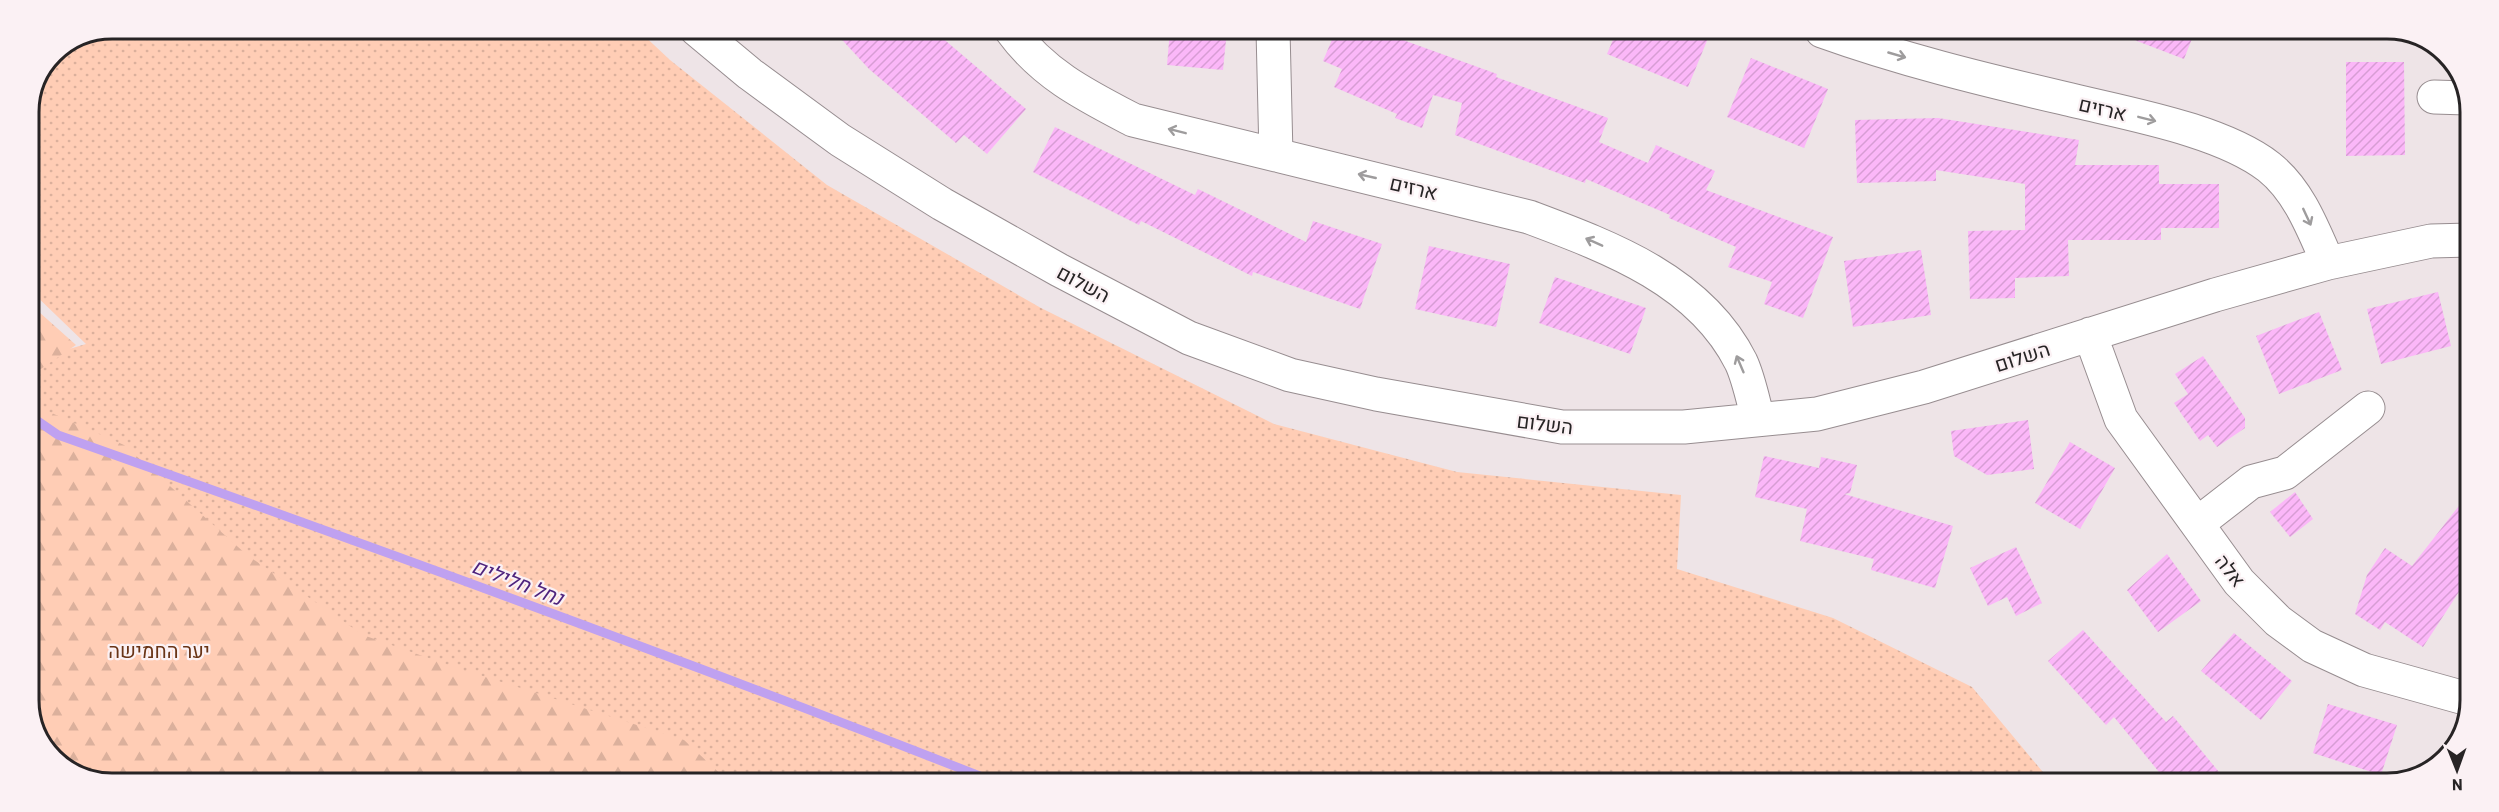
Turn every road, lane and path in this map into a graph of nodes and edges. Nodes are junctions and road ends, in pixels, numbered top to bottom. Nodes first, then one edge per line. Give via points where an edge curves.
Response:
1 (708, 39) edge
2 (1018, 39) edge
3 (1273, 39) edge
4 (1845, 39) edge
5 (2434, 97) dead end
6 (2459, 98) edge
7 (1276, 155) junction
8 (2460, 241) edge
9 (2328, 263) junction
10 (2090, 334) junction
11 (2368, 408) dead end
12 (1758, 419) junction
13 (2197, 524) junction
14 (2460, 697) edge

1 - 12 street, השלום via 840,140 942,204 1189,338 1290,375 1562,428 1684,427
7 -> 2 street, ארזים via 1132,120 1079,92 1027,52
3 - 7 street
4 -> 9 street, ארזים via 1972,77 2155,120 2229,144 2270,168 2301,203
5 - 6 street
12 -> 7 street, ארזים via 1742,364 1724,334 1699,306 1632,260 1529,217
8 - 9 street, השלום via 2431,242
9 - 10 street, השלום
10 - 12 street, השלום via 1924,387 1817,414
10 - 13 street, אלה via 2121,419
11 - 13 street via 2285,473 2251,482
13 - 14 street, אלה via 2239,582 2277,621 2312,646 2364,670

